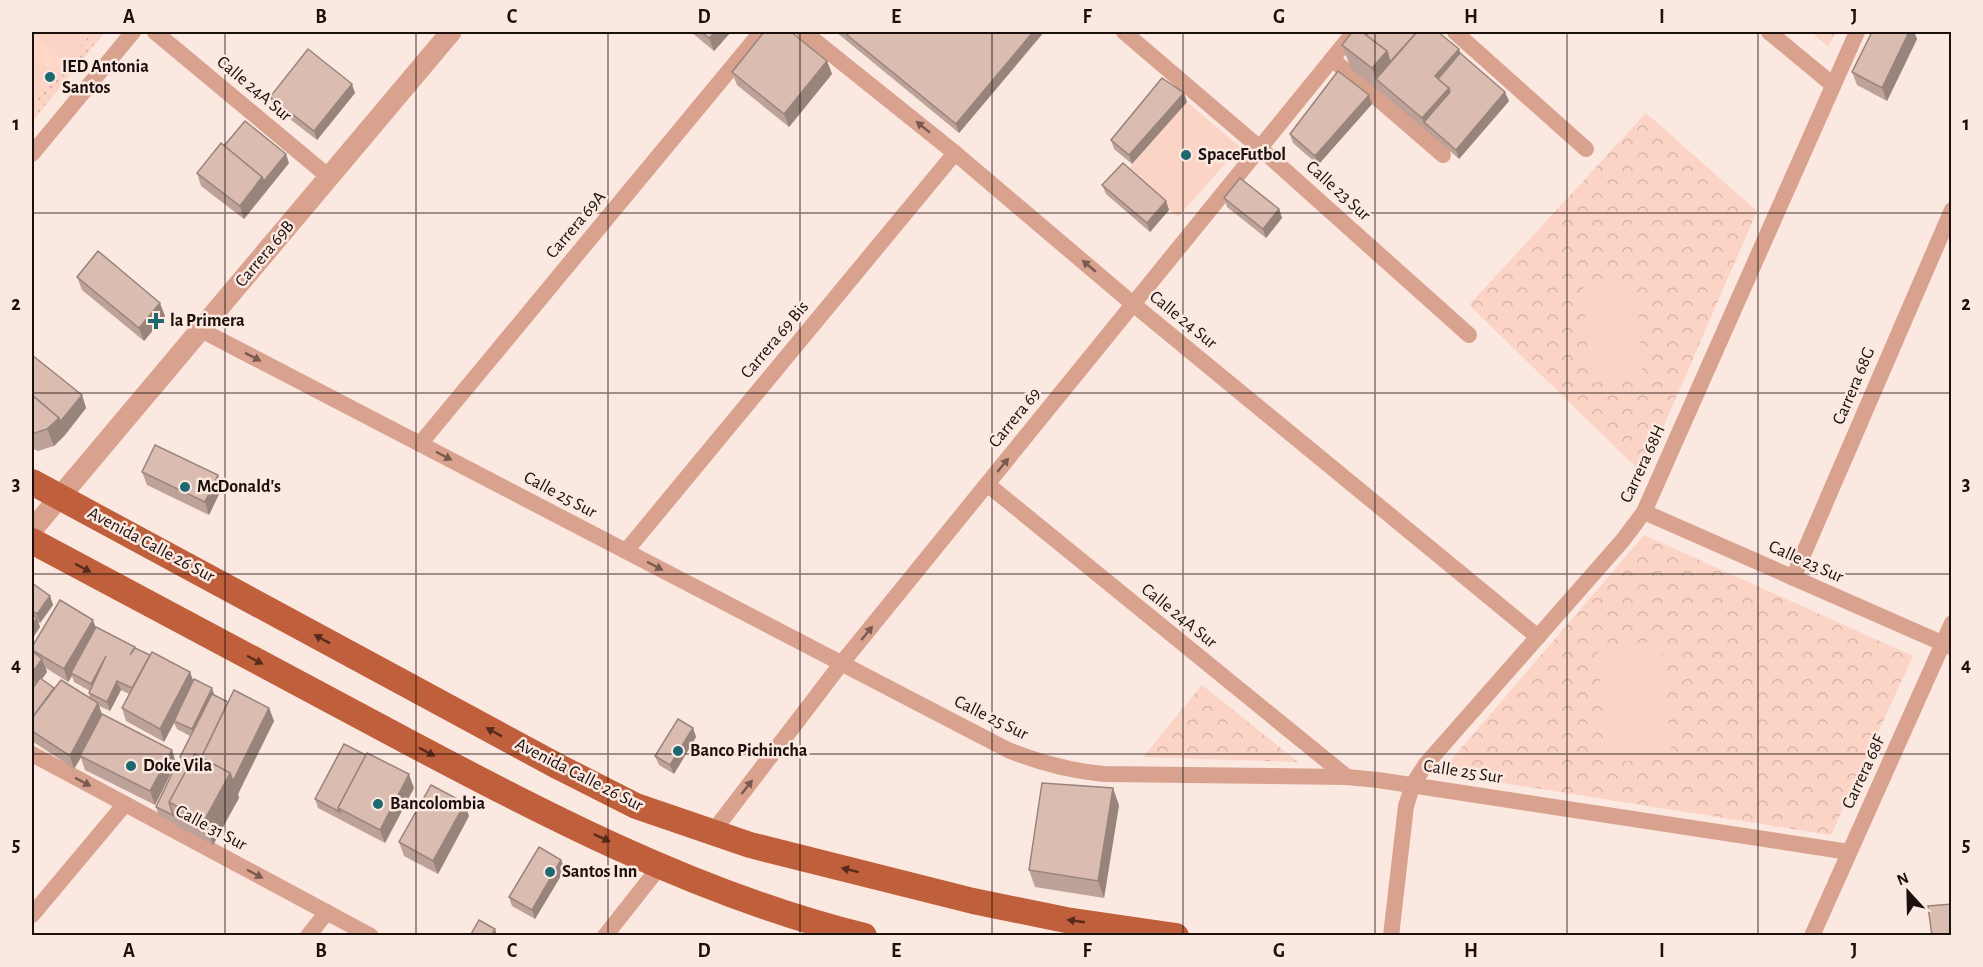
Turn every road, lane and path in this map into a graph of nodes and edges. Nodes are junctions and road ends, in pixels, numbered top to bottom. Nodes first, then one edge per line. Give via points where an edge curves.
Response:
1 (133, 32) edge
2 (155, 32) edge
3 (451, 32) edge
4 (761, 32) edge
5 (804, 32) edge
6 (1124, 32) edge
7 (1354, 32) edge
8 (1455, 32) edge
9 (1769, 32) edge
10 (1857, 32) edge
11 (1332, 59) junction
12 (1833, 85) junction
13 (1261, 149) junction
14 (1586, 149) dead end
15 (955, 153) junction
16 (32, 154) edge
17 (1443, 155) dead end
18 (329, 177) junction
19 (1952, 210) edge
20 (1133, 304) junction
21 (201, 330) junction
22 (1469, 335) dead end
23 (420, 444) junction
24 (32, 482) edge
25 (987, 484) junction
26 (60, 496) junction
27 (1644, 512) junction
28 (32, 530) edge
29 (32, 541) edge
30 (626, 551) junction
31 (1792, 578) junction
32 (1952, 623) edge
33 (1538, 637) junction
34 (1947, 646) edge
35 (841, 664) junction
36 (32, 754) edge
37 (1347, 777) junction
38 (1413, 784) junction
39 (124, 804) junction
40 (712, 833) junction
41 (1849, 852) junction
42 (661, 865) junction
43 (327, 912) junction
44 (32, 915) edge
45 (308, 936) edge
46 (371, 936) edge
47 (605, 936) edge
48 (864, 936) edge
49 (1176, 936) edge
50 (1392, 936) edge
51 (1812, 936) edge

1 - 16 street
2 - 18 street, Calle 24A Sur
3 - 18 street, Carrera 69B
4 - 23 street, Carrera 69A
15 -> 5 street, Calle 24 Sur
6 - 13 street, Calle 23 Sur
7 - 11 street, Carrera 69
8 - 14 street
9 - 12 street
10 - 12 street, Carrera 68H
11 - 13 street, Carrera 69
11 - 17 street
12 - 27 street, Carrera 68H
13 - 20 street, Carrera 69
13 - 22 street, Calle 23 Sur
20 -> 15 street, Calle 24 Sur
15 - 30 street, Carrera 69 Bis
18 - 21 street, Carrera 69B
19 - 31 street, Carrera 68G
25 -> 20 street, Carrera 69
20 - 33 street, Calle 24 Sur
21 -> 23 street, Calle 25 Sur
21 - 26 street, Carrera 69B
23 -> 30 street, Calle 25 Sur
24 - 26 main road, Avenida Calle 26 Sur
35 -> 25 street, Carrera 69
25 - 37 street, Calle 24A Sur
26 - 28 street, Carrera 69B
40 -> 26 main road, Avenida Calle 26 Sur via 636,806 559,767
27 - 31 street, Calle 23 Sur
27 - 33 street, Carrera 68H
29 -> 42 main road via 495,789
30 -> 35 street, Calle 25 Sur
31 - 34 street, Calle 23 Sur
32 - 34 street, Carrera 68F
33 - 38 street, Carrera 68H via 1426,764
34 - 41 street, Carrera 68F
35 - 37 street, Calle 25 Sur via 1008,750 1075,771
40 -> 35 street, Carrera 69
36 -> 39 street, Calle 31 Sur
37 - 38 street, Calle 25 Sur
38 - 41 street, Calle 25 Sur
38 - 50 street, Carrera 68H via 1406,806
39 -> 43 street, Calle 31 Sur
39 - 44 street
49 -> 40 main road, Avenida Calle 26 Sur via 973,901
41 - 51 street, Carrera 68F
42 - 47 street
42 - 48 main road via 791,916
43 - 45 street
43 - 46 street, Calle 31 Sur

